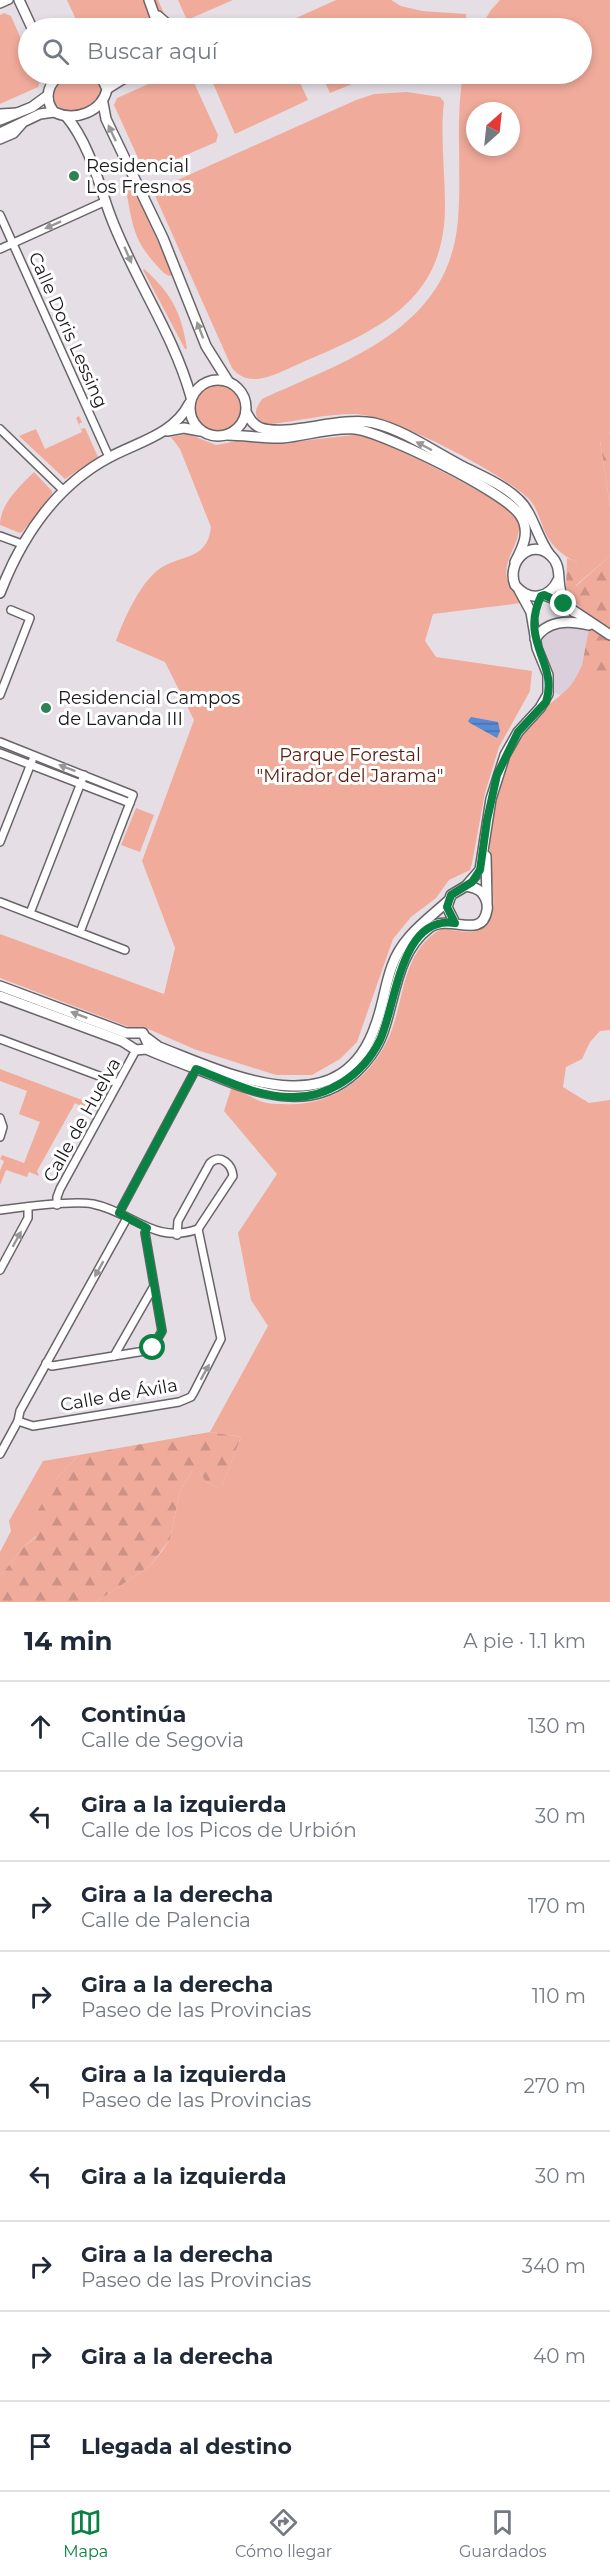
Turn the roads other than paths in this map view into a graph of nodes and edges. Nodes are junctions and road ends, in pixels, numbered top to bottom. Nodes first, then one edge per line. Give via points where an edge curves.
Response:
1 (9, 0) edge
2 (19, 0) edge
3 (150, 0) edge
4 (0, 4) edge
5 (155, 12) junction
6 (27, 18) edge
7 (156, 18) edge
8 (161, 18) edge
9 (50, 84) edge
10 (105, 84) edge
11 (115, 84) edge
12 (107, 89) junction
13 (47, 96) junction
14 (103, 103) junction
15 (20, 111) junction
16 (54, 112) junction
17 (0, 113) edge
18 (66, 116) junction
19 (0, 120) edge
20 (24, 122) junction
21 (0, 133) edge
22 (0, 140) edge
23 (106, 201) junction
24 (0, 215) edge
25 (13, 243) junction
26 (0, 249) edge
27 (228, 381) junction
28 (190, 401) junction
29 (246, 412) junction
30 (0, 429) edge
31 (203, 432) junction
32 (159, 433) junction
33 (227, 435) junction
34 (109, 457) junction
35 (63, 490) junction
36 (529, 528) junction
37 (0, 536) edge
38 (22, 544) junction
39 (550, 555) junction
40 (515, 562) junction
41 (558, 580) junction
42 (519, 590) junction
43 (0, 593) edge
44 (542, 596) junction
45 (11, 610) dead end
46 (574, 612) junction
47 (534, 624) junction
48 (606, 632) edge
49 (535, 639) junction
50 (0, 694) edge
51 (0, 742) edge
52 (0, 753) edge
53 (34, 756) junction
54 (30, 764) junction
55 (84, 775) junction
56 (81, 784) junction
57 (130, 803) junction
58 (485, 837) junction
59 (0, 842) edge
60 (466, 886) junction
61 (448, 901) junction
62 (487, 901) junction
63 (0, 902) edge
64 (30, 913) junction
65 (455, 923) junction
66 (80, 933) junction
67 (125, 950) dead end
68 (0, 986) edge
69 (0, 996) edge
70 (134, 1034) junction
71 (147, 1038) junction
72 (0, 1040) edge
73 (137, 1048) junction
74 (196, 1069) junction
75 (118, 1083) junction
76 (0, 1118) edge
77 (0, 1137) edge
78 (57, 1205) junction
79 (28, 1207) junction
80 (0, 1210) edge
81 (119, 1213) junction
82 (127, 1218) junction
83 (147, 1228) junction
84 (198, 1229) junction
85 (177, 1235) junction
86 (0, 1270) edge
87 (154, 1286) junction
88 (114, 1356) junction
89 (46, 1363) junction
90 (18, 1421) junction
91 (0, 1454) edge

1 - 4 street
2 - 6 main road
3 - 5 main road
5 - 7 main road
5 - 8 main road
9 - 13 main road
10 - 12 main road
11 - 12 main road
12 - 14 main road
13 - 15 main road
13 - 16 main road
14 - 18 main road via 74,117
27 -> 14 main road via 206,346 164,237 110,130
15 - 17 street
15 - 19 main road
16 - 18 main road
16 - 20 main road
18 - 23 main road via 76,128
20 - 21 main road
20 - 22 street via 14,134
23 -> 25 street
23 -> 28 main road via 181,363
24 - 25 street, Calle Doris Lessing
25 - 26 street
25 - 34 street, Calle Doris Lessing
27 - 28 main road via 219,379 202,384
27 - 29 main road via 242,392
28 - 31 main road via 192,420
28 - 32 main road via 176,422
29 - 33 main road via 240,426
36 -> 29 main road via 525,507 510,493 397,431 375,423 351,421 274,430 260,428
30 - 35 street
31 - 32 main road via 184,428
31 - 33 main road
32 - 34 main road
33 - 36 main road via 281,438 352,429 374,432 496,494 517,511
34 - 35 main road
35 - 38 main road
36 - 39 main road
36 - 40 main road
37 - 38 street
38 - 43 main road
39 - 40 main road via 528,551
39 - 41 main road via 558,568
40 - 42 main road via 513,580
41 - 44 main road
41 - 46 main road via 561,594
42 - 44 main road via 529,596
42 - 47 main road
44 - 46 main road via 559,600
44 - 47 main road
45 - 50 street via 30,618
46 - 48 main road
47 - 49 main road
48 - 49 main road via 560,622 545,628
49 - 58 main road via 548,675 548,694 505,755
51 - 53 street
52 - 54 street
53 - 54 street
55 -> 53 street
54 - 56 street
54 - 59 street
55 - 56 street
55 - 57 street via 132,794
56 - 57 street
56 - 64 street
57 - 66 street
58 - 60 main road via 480,870
58 - 62 main road
60 - 61 main road via 455,891
60 - 62 main road via 479,890
61 - 65 main road via 448,913
61 - 71 main road via 424,920 400,949 376,1025 363,1050 344,1070 319,1083 287,1088 250,1081 159,1047
62 - 65 main road via 486,915 477,925
63 - 64 street
64 - 66 street
65 - 74 main road via 438,923 417,939 401,968 379,1041 359,1070 344,1082 310,1095 286,1097 247,1089
66 - 67 street
70 -> 68 main road
69 - 73 main road
70 - 71 main road via 142,1033
70 - 73 main road via 130,1040
71 - 73 main road via 147,1044
72 - 75 street
73 - 74 main road
73 - 75 street, Calle de Huelva
74 - 81 street
75 - 78 street, Calle de Huelva via 60,1189
76 - 77 street
78 - 79 street
78 - 81 street via 93,1204
79 - 80 street
86 -> 79 street via 28,1218
81 - 82 street
82 - 83 street
82 -> 89 street
83 - 85 street
83 - 87 street
84 - 85 street
84 - 85 street via 233,1176 228,1164 220,1159 210,1163 178,1221
90 -> 84 street, Calle de Ávila via 33,1425 191,1397 221,1339
87 - 88 street
87 - 88 street via 160,1338 151,1350
88 - 89 street via 52,1366
89 - 90 street
90 - 91 street

